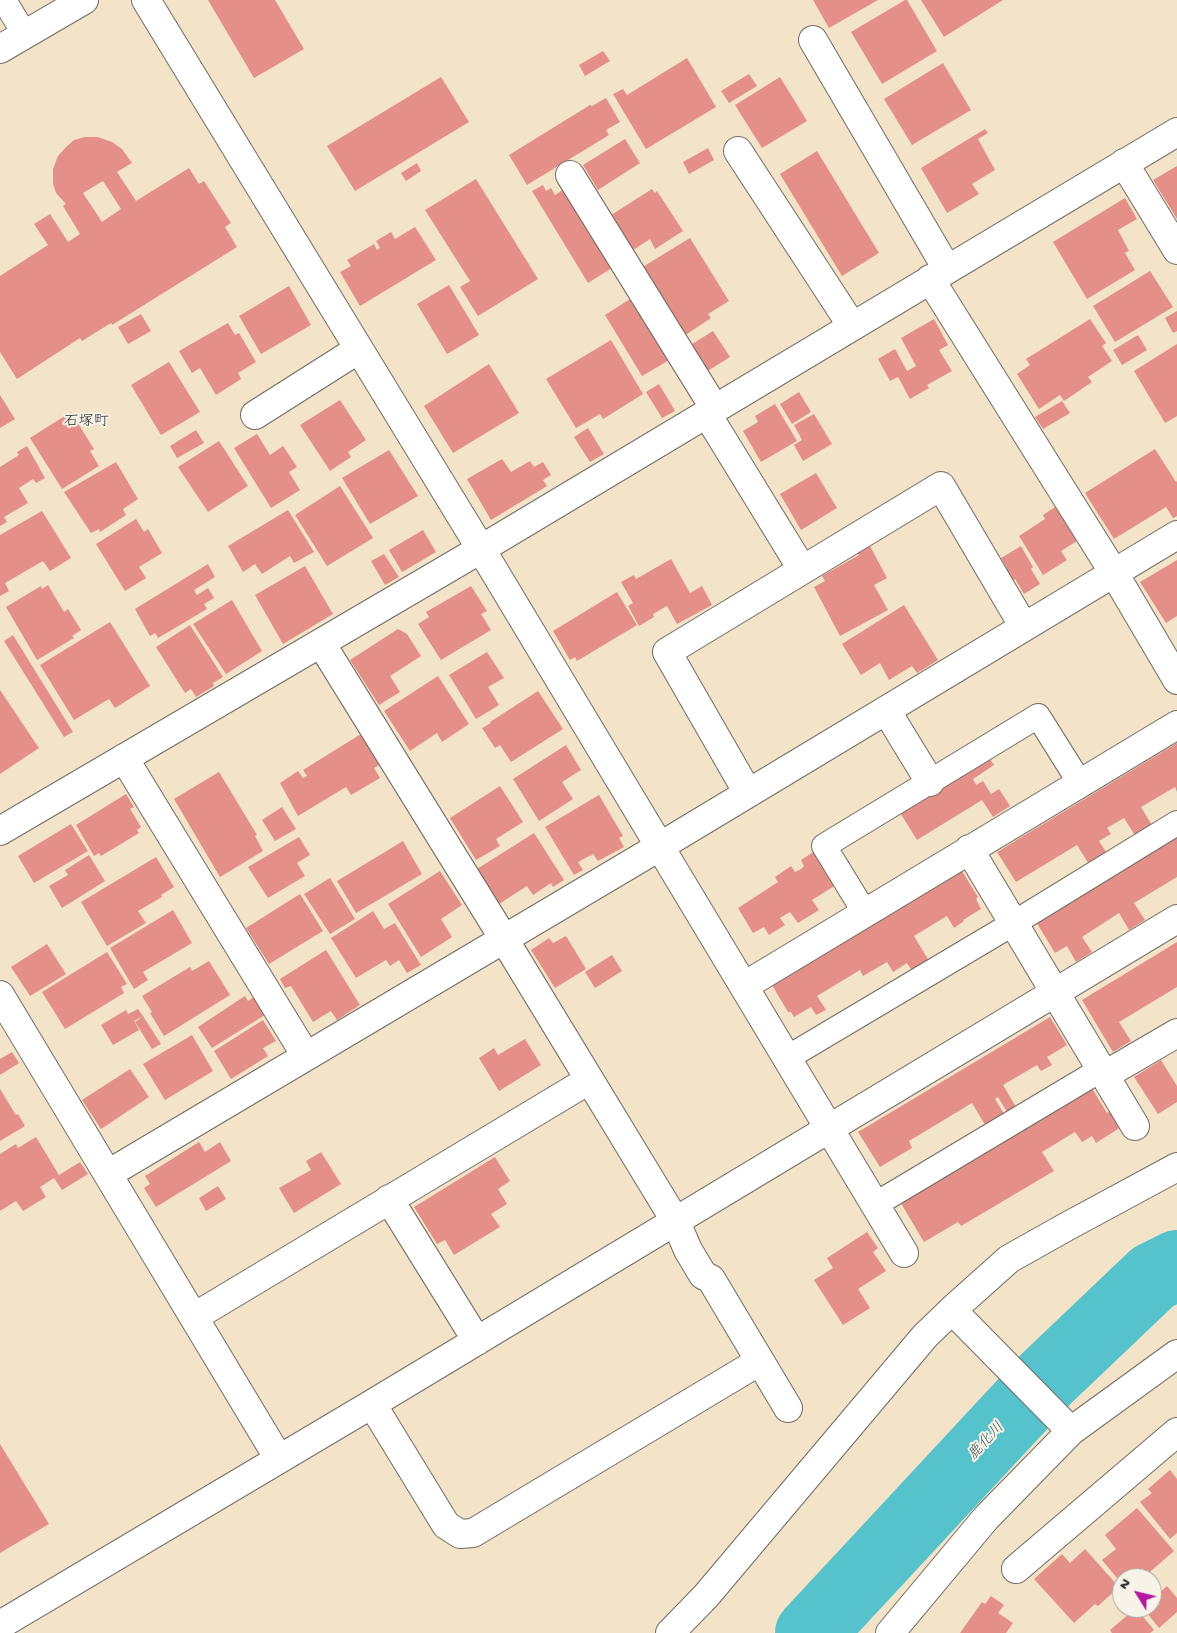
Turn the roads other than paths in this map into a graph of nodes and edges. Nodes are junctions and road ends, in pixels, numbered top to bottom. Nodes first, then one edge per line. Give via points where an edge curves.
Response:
1 (4, 0) edge
2 (84, 0) edge
3 (146, 0) edge
4 (24, 35) junction
5 (813, 40) dead end
6 (0, 50) edge
7 (1177, 132) edge
8 (738, 151) dead end
9 (1124, 163) junction
10 (570, 175) dead end
11 (1177, 250) edge
12 (939, 274) junction
13 (852, 326) junction
14 (359, 349) junction
15 (711, 411) junction
16 (255, 415) dead end
17 (1177, 535) edge
18 (481, 549) junction
19 (802, 570) junction
20 (1114, 573) junction
21 (1024, 627) junction
22 (321, 643) junction
23 (1177, 680) edge
24 (886, 710) junction
25 (1177, 725) edge
26 (124, 758) junction
27 (930, 782) junction
28 (1080, 783) junction
29 (748, 793) junction
30 (1177, 823) edge
31 (0, 831) edge
32 (659, 847) junction
33 (969, 849) junction
34 (865, 912) junction
35 (1177, 919) edge
36 (1014, 922) junction
37 (504, 939) junction
38 (744, 986) junction
39 (1056, 993) junction
40 (0, 995) edge
41 (1177, 1033) edge
42 (306, 1056) junction
43 (787, 1058) junction
44 (1103, 1072) junction
45 (589, 1080) junction
46 (1136, 1126) dead end
47 (830, 1129) junction
48 (1177, 1167) edge
49 (108, 1174) junction
50 (389, 1199) junction
51 (876, 1204) junction
52 (676, 1222) junction
53 (904, 1252) dead end
54 (952, 1310) junction
55 (194, 1317) junction
56 (477, 1341) junction
57 (1177, 1354) edge
58 (760, 1361) junction
59 (372, 1404) junction
60 (788, 1408) dead end
61 (1071, 1430) junction
62 (1177, 1432) edge
63 (280, 1460) junction
64 (1016, 1569) dead end
65 (0, 1625) edge
66 (670, 1633) edge
67 (890, 1633) edge

1 - 4 lane
2 - 4 street
3 - 14 street
4 - 6 street
5 - 12 street
7 - 9 street
8 - 13 street
9 - 11 street
9 - 12 street
10 - 15 street
12 - 13 street
12 - 20 street
13 - 15 street
14 - 16 street
14 - 18 street
15 - 18 street
15 - 19 street
17 - 20 street
18 - 22 street
18 - 32 street
19 - 21 street via 941,486
19 - 29 street via 667,652
20 - 21 street
20 - 23 street
21 - 24 street
22 - 26 street
22 - 37 street
24 - 27 street
24 - 29 street
25 - 28 street
26 - 31 street
26 - 42 street
27 - 28 lane via 1038,716
27 - 34 lane via 824,846
28 - 33 street
29 - 32 street
30 - 36 lane
32 - 37 street
32 - 38 street
33 - 34 street
33 - 36 street
34 - 38 street
35 - 39 street
36 - 39 street
36 - 43 lane
37 - 42 street
37 - 45 street
38 - 43 street
39 - 44 street
39 - 47 street
40 - 49 street
41 - 44 street
42 - 49 street
43 - 47 street
44 - 46 street
44 - 51 lane
45 - 50 street
45 - 52 street
47 - 51 street
47 - 52 street
48 - 54 street via 1009,1259
49 - 55 street
50 - 55 street
50 - 56 street
51 - 53 street
52 - 56 street
52 - 58 street via 703,1275 711,1279
54 - 61 street
54 - 66 street via 925,1336 706,1596
55 - 63 street
56 - 59 street
57 - 61 street
58 - 59 street via 473,1533 460,1534 446,1525
58 - 60 street
59 - 63 street
61 - 67 street via 986,1518
62 - 64 street
63 - 65 street

